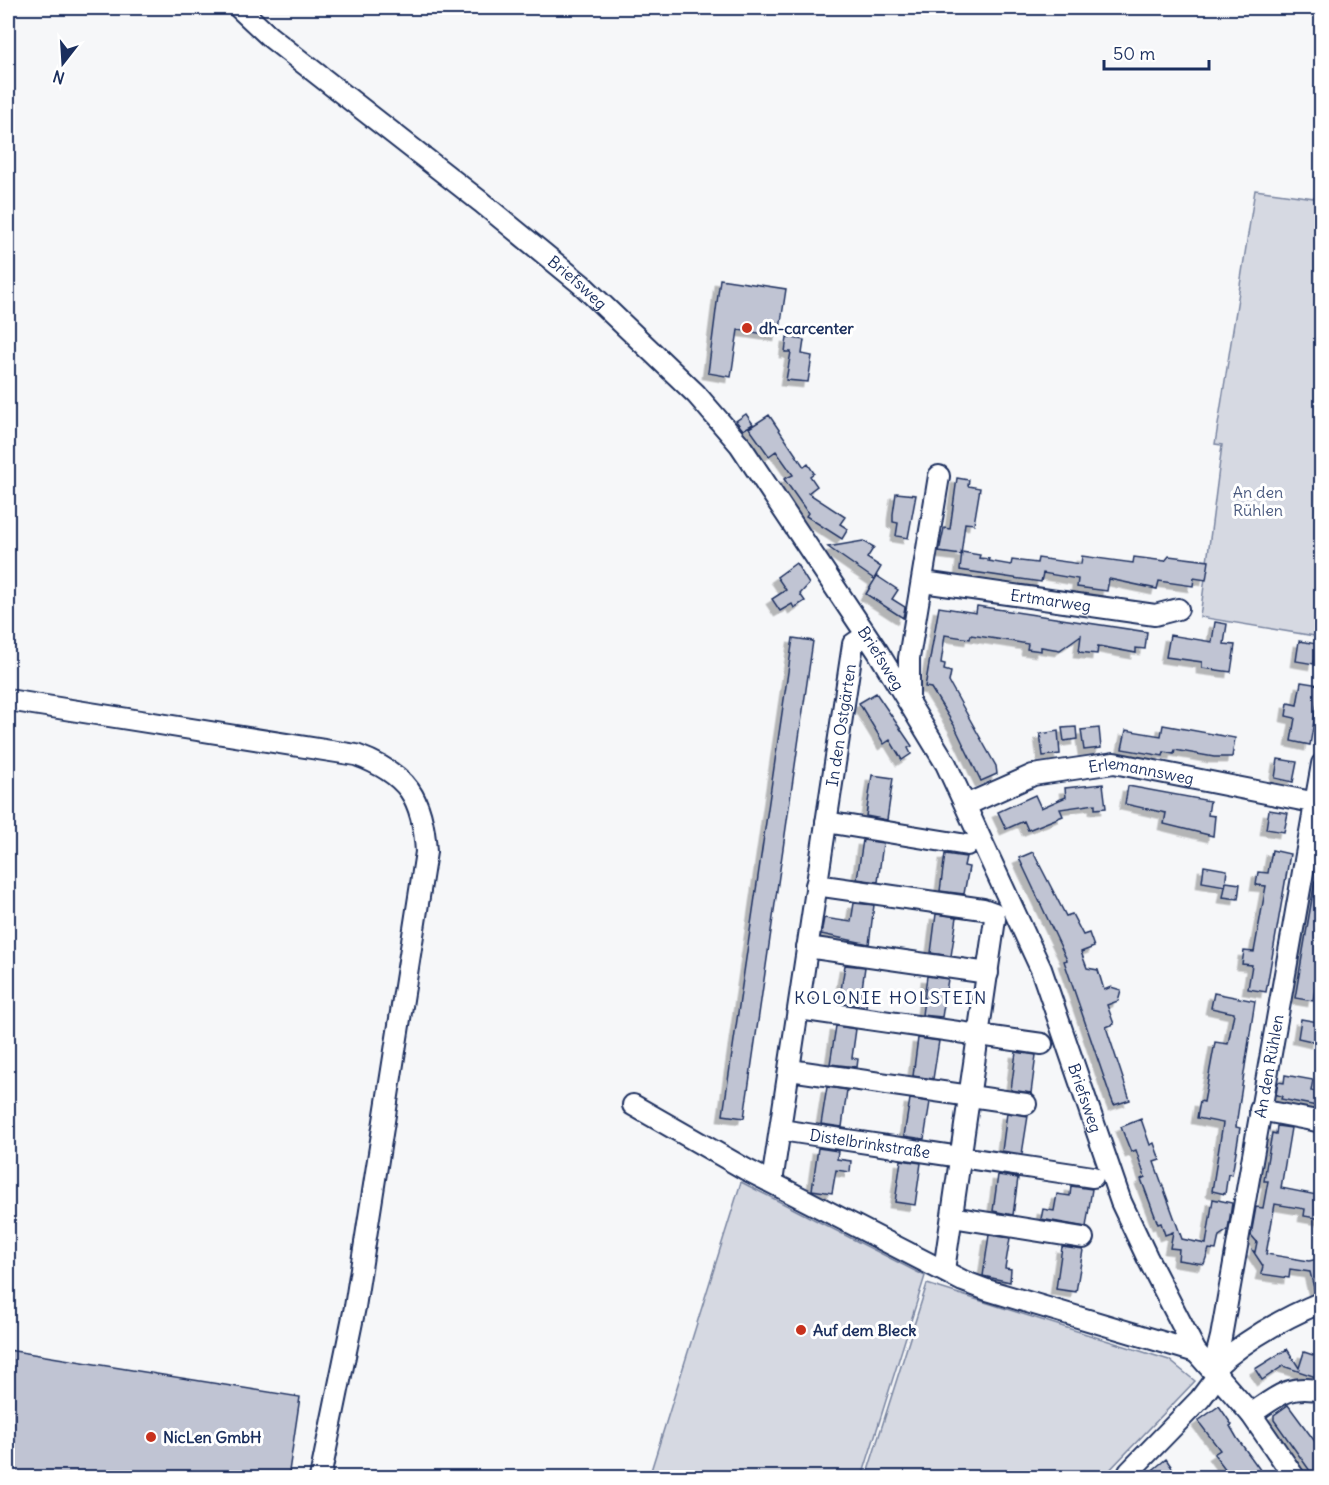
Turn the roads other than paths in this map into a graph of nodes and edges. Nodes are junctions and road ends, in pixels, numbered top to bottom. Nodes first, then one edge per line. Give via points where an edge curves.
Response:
1 (239, 8) edge
2 (939, 476) dead end
3 (923, 582) junction
4 (1178, 609) dead end
5 (866, 634) junction
6 (913, 635) junction
7 (878, 652) junction
8 (8, 700) edge
9 (909, 704) junction
10 (1322, 764) edge
11 (1318, 803) edge
12 (966, 805) junction
13 (826, 822) junction
14 (967, 844) dead end
15 (816, 885) junction
16 (807, 947) junction
17 (988, 973) junction
18 (799, 1009) junction
19 (979, 1034) junction
20 (1042, 1044) dead end
21 (790, 1070) junction
22 (969, 1096) junction
23 (1026, 1104) dead end
24 (633, 1105) dead end
25 (1260, 1110) junction
26 (1322, 1122) edge
27 (781, 1130) junction
28 (960, 1157) junction
29 (1093, 1177) dead end
30 (772, 1182) junction
31 (952, 1217) junction
32 (1083, 1238) dead end
33 (944, 1269) junction
34 (1322, 1302) edge
35 (1196, 1352) junction
36 (1215, 1372) junction
37 (1322, 1391) edge
38 (1251, 1414) junction
39 (1129, 1472) dead end
40 (320, 1478) edge
41 (1295, 1478) edge

1 - 5 street, Briefsweg via 550,258 664,362 740,445
2 - 3 street
3 - 4 street, Ertmarweg via 1155,615
3 - 6 street
5 - 7 street, Briefsweg
5 - 13 street, In den Ostgärten via 853,644
6 - 7 street via 897,650
6 - 9 street
7 - 9 street, Briefsweg
8 - 40 street via 356,755 382,765 412,791 426,852 355,1307
9 - 12 street, Briefsweg
10 - 11 street, An den Rühlen
11 - 12 street, Erlemannsweg via 1114,763 1033,775
11 - 25 street, An den Rühlen
12 - 35 street, Briefsweg via 1041,969 1121,1202
13 - 14 street
13 - 15 street, In den Ostgärten
15 - 16 street, In den Ostgärten
15 - 17 street via 983,909 993,914 995,926
16 - 17 street
16 - 18 street, In den Ostgärten
17 - 19 street
18 - 19 street
18 - 21 street, In den Ostgärten
19 - 20 street
19 - 22 street
21 - 22 street
21 - 27 street, In den Ostgärten
22 - 23 street
22 - 28 street
24 - 30 street
25 - 26 street
25 - 36 street, An den Rühlen
27 - 28 street, Distelbrinkstraße
27 - 30 street, In den Ostgärten
28 - 29 street, Distelbrinkstraße
28 - 31 street
30 - 33 street
31 - 32 street
31 - 33 street
33 - 35 street via 987,1290
34 - 36 street via 1237,1348
35 - 36 street, Briefsweg
36 - 38 street, Briefsweg
36 - 39 street via 1200,1399
37 - 38 street via 1289,1389
38 - 41 street, Briefsweg

